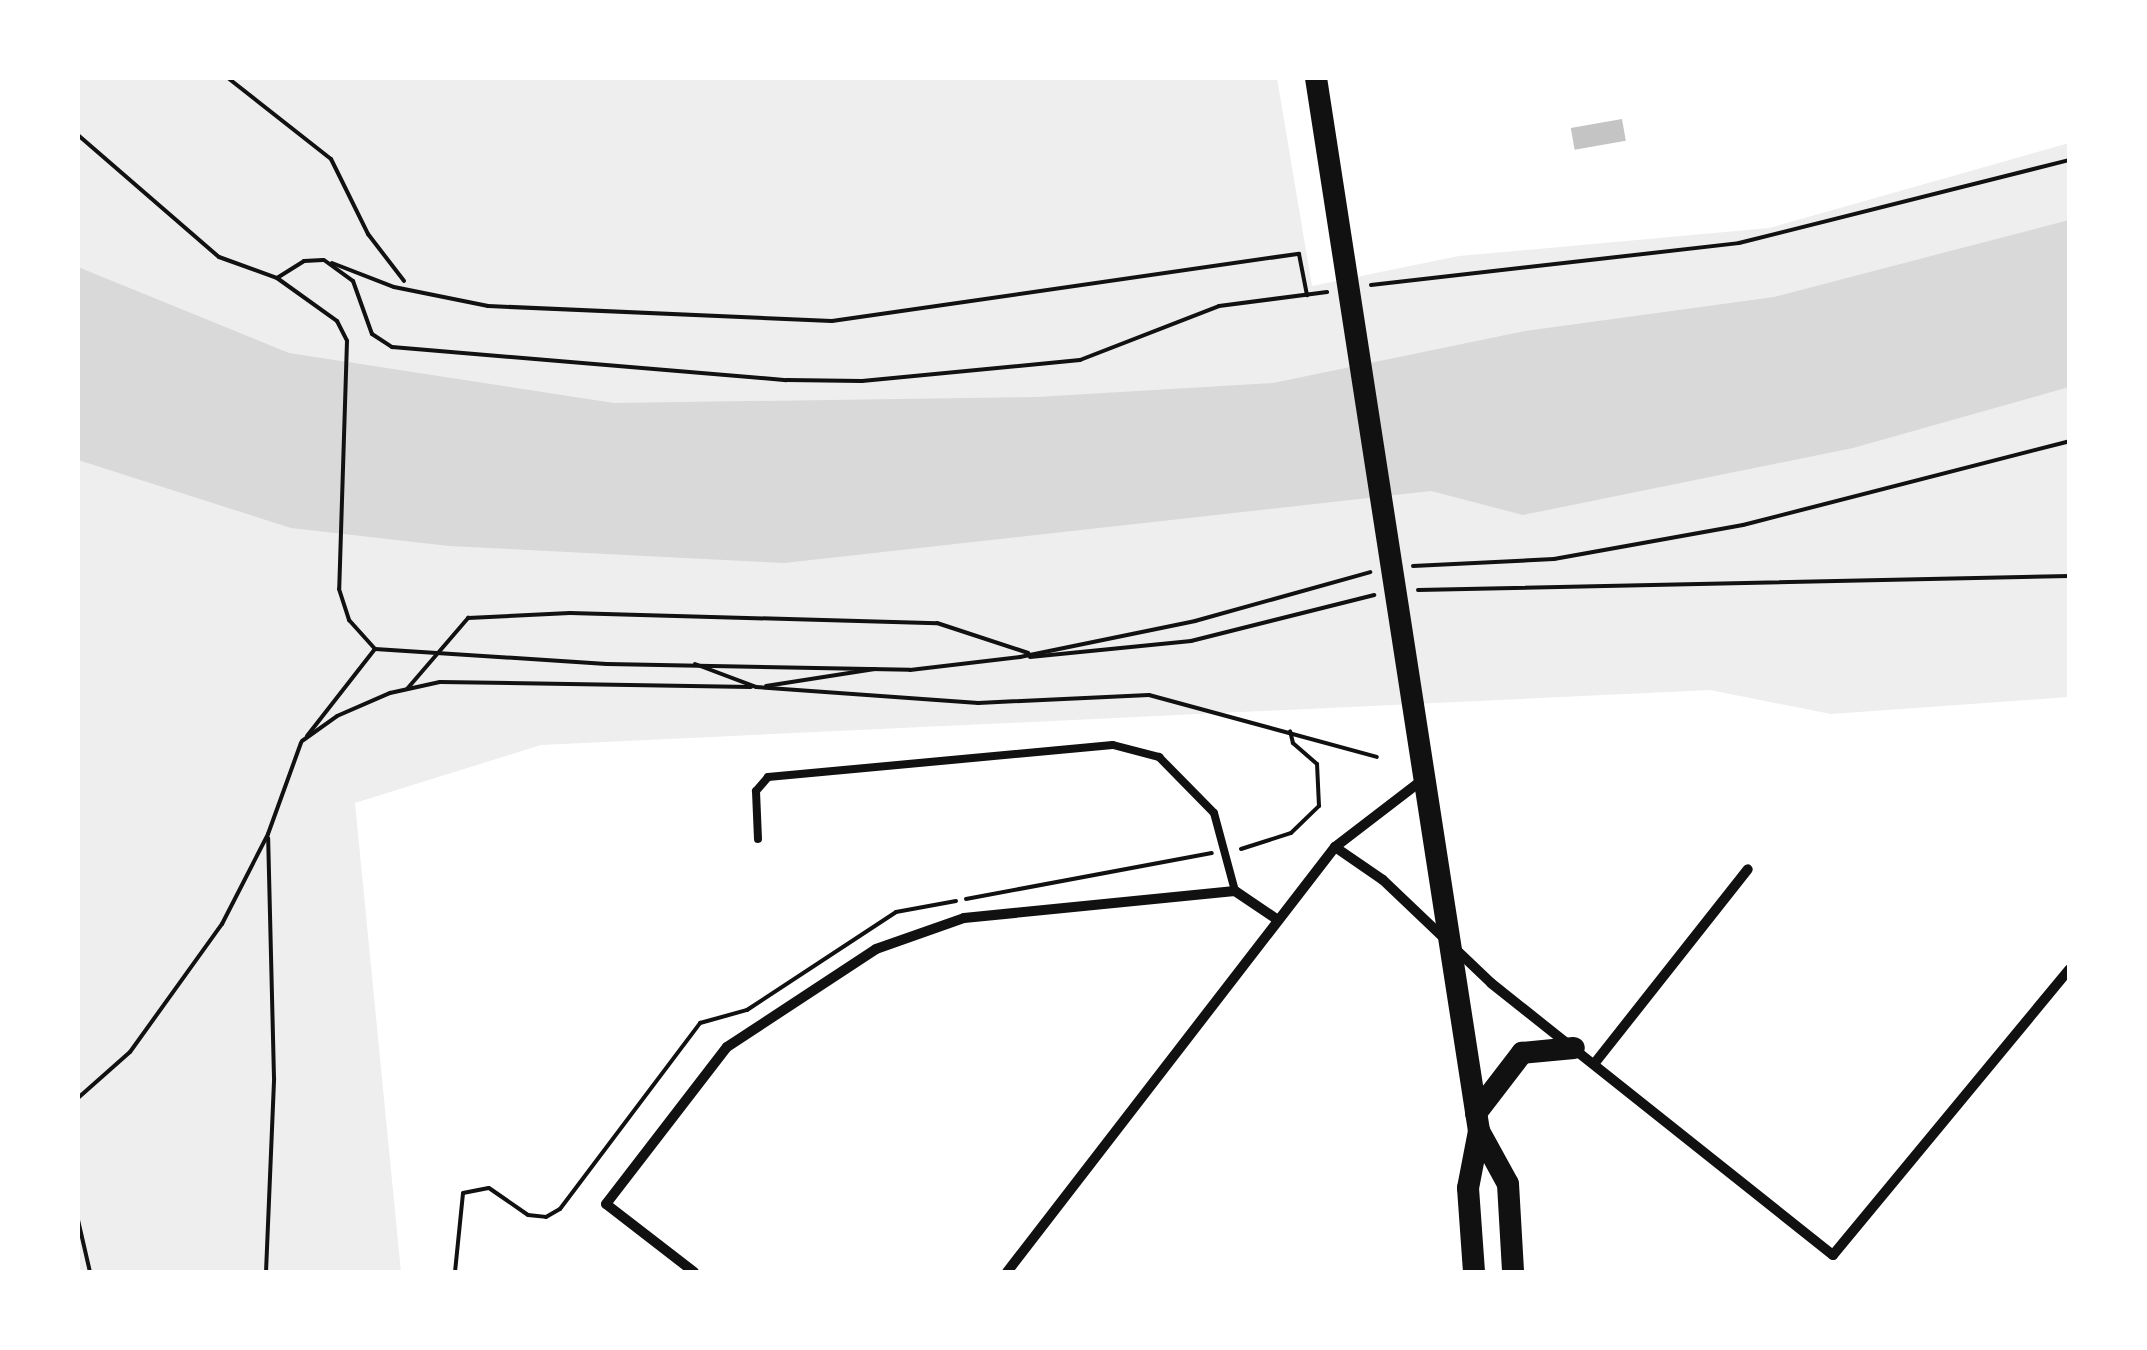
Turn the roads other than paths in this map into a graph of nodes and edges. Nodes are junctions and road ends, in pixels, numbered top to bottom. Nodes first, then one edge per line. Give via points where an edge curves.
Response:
1 (1316, 78) edge
2 (1422, 781) junction
3 (758, 839) dead end
4 (1335, 847) junction
5 (1748, 869) dead end
6 (1235, 890) junction
7 (1278, 920) junction
8 (1451, 943) junction
9 (2070, 969) edge
10 (1574, 1048) junction
11 (1594, 1064) junction
12 (1477, 1122) junction
13 (694, 1272) edge
14 (1007, 1272) edge
15 (1474, 1272) edge
16 (1513, 1272) edge

1 - 2 main road
2 - 4 street
2 - 8 main road
3 - 6 lane via 756,791 768,777 1113,745 1159,757 1214,813
4 - 7 street
4 - 8 street
5 - 11 street
6 - 7 street
6 - 13 street via 964,918 899,938 728,1047 606,1204
7 - 14 street
8 - 10 street
8 - 12 main road
9 - 11 street via 1833,1255
10 - 11 street
10 - 12 main road via 1522,1053
12 - 15 main road via 1468,1188
12 - 16 main road via 1508,1184

